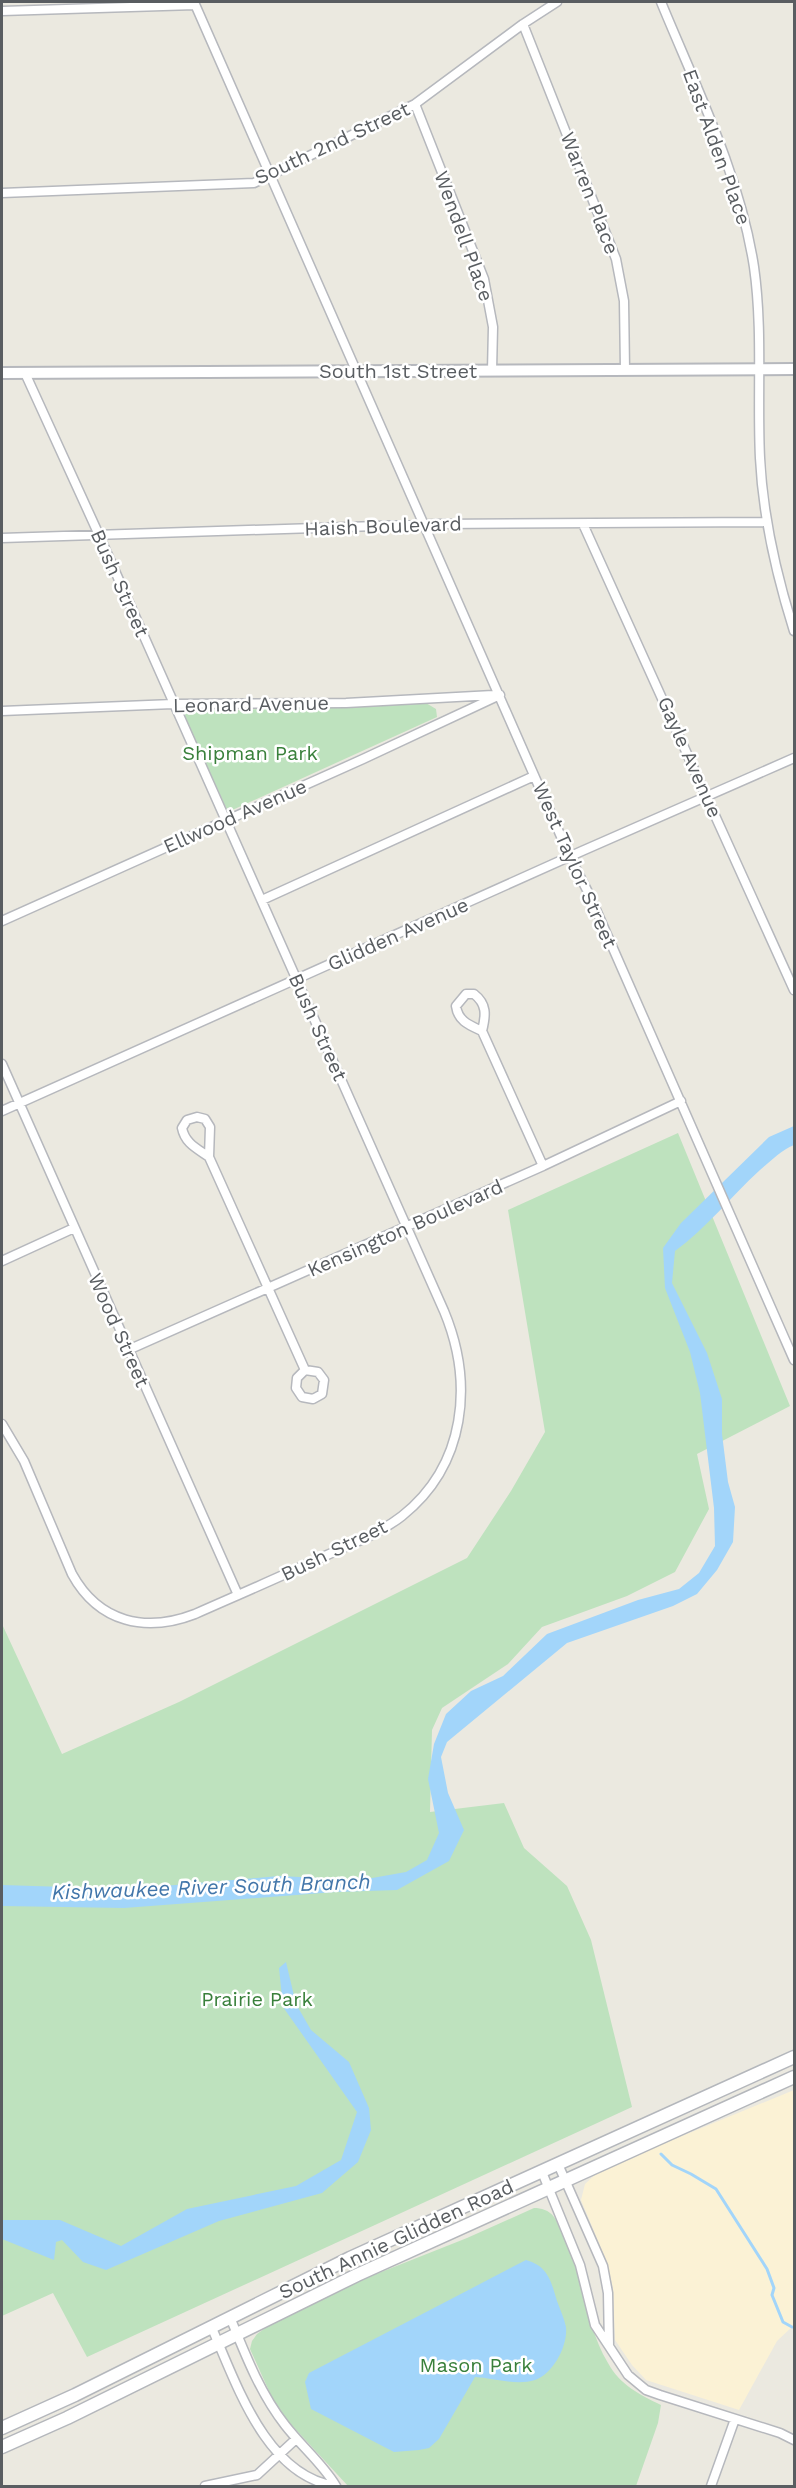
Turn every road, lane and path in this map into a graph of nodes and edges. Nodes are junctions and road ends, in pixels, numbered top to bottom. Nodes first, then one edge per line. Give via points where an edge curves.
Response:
1 (557, 2) edge
2 (661, 2) edge
3 (194, 3) edge
4 (2, 11) edge
5 (523, 24) junction
6 (415, 104) junction
7 (270, 175) junction
8 (2, 193) edge
9 (759, 369) junction
10 (795, 369) edge
11 (355, 370) junction
12 (625, 370) junction
13 (492, 371) junction
14 (25, 373) junction
15 (2, 374) edge
16 (765, 522) junction
17 (424, 524) junction
18 (583, 524) junction
19 (99, 535) junction
20 (2, 538) edge
21 (795, 631) edge
22 (500, 695) junction
23 (173, 704) junction
24 (2, 711) edge
25 (795, 758) edge
26 (534, 776) junction
27 (709, 797) junction
28 (226, 820) junction
29 (570, 857) junction
30 (262, 900) junction
31 (2, 921) edge
32 (297, 979) junction
33 (795, 990) edge
34 (483, 1031) junction
35 (2, 1064) edge
36 (681, 1101) junction
37 (18, 1103) junction
38 (2, 1111) edge
39 (208, 1157) junction
40 (543, 1166) junction
41 (405, 1227) junction
42 (74, 1228) junction
43 (2, 1261) edge
44 (269, 1289) junction
45 (128, 1350) junction
46 (795, 1360) edge
47 (305, 1370) dead end
48 (2, 1424) edge
49 (238, 1595) junction
50 (795, 2057) edge
51 (795, 2078) edge
52 (558, 2164) junction
53 (542, 2172) junction
54 (566, 2181) junction
55 (549, 2189) junction
56 (230, 2317) junction
57 (211, 2326) junction
58 (237, 2334) junction
59 (219, 2343) junction
60 (609, 2346) junction
61 (735, 2419) junction
62 (2, 2428) edge
63 (297, 2439) junction
64 (795, 2440) edge
65 (2, 2447) edge
66 (280, 2453) junction
67 (336, 2486) edge
68 (205, 2487) edge
69 (711, 2487) edge

1 - 5 street, South 2nd Street
2 - 9 street, East Alden Place via 741,205 754,268
3 - 4 street
3 - 7 street, West Taylor Street
5 - 6 street, South 2nd Street
5 - 12 street, Warren Place via 616,259 624,301
6 - 7 street, South 2nd Street
6 - 13 street, Wendell Place via 484,279 493,327
7 - 8 street, South 2nd Street via 254,183
7 - 11 street, West Taylor Street
9 - 10 street, South 1st Street
9 - 12 street, South 1st Street
9 - 16 street, East Alden Place
11 - 13 street, South 1st Street
11 - 14 street, South 1st Street
11 - 17 street, West Taylor Street
12 - 13 street, South 1st Street
14 - 15 street, South 1st Street
14 - 19 street, Bush Street
16 - 18 street, Haish Boulevard
16 - 21 street, East Alden Place
17 - 18 street, Haish Boulevard
17 - 19 street, Haish Boulevard
17 - 22 street, West Taylor Street
18 - 27 street, Gayle Avenue
19 - 20 street, Haish Boulevard
19 - 23 street, Bush Street
22 - 23 street, Leonard Avenue via 346,703
22 - 26 street, West Taylor Street
22 - 28 street, Ellwood Avenue
23 - 24 street, Leonard Avenue
23 - 28 street, Bush Street
25 - 27 street, Glidden Avenue
26 - 29 street, West Taylor Street
26 - 30 street
27 - 29 street, Glidden Avenue
27 - 33 street, Gayle Avenue
28 - 30 street, Bush Street
28 - 31 street, Ellwood Avenue
29 - 32 street, Glidden Avenue
29 - 36 street, West Taylor Street
30 - 32 street, Bush Street
32 - 37 street, Glidden Avenue
32 - 41 street, Bush Street
34 - 34 street via 482,1000 466,994 456,1006 457,1016
34 - 40 street
35 - 37 street, Wood Street
36 - 40 street, Kensington Boulevard
36 - 46 street, West Taylor Street
37 - 38 street, Glidden Avenue
37 - 42 street, Wood Street
39 - 39 street via 210,1127 205,1119 187,1120 182,1128 184,1137
39 - 44 street
40 - 41 street, Kensington Boulevard
41 - 44 street, Kensington Boulevard
41 - 49 street, Bush Street via 451,1328 459,1361 462,1382 458,1423 442,1466 408,1510 386,1527
42 - 43 street
42 - 45 street, Wood Street
44 - 45 street, Kensington Boulevard
44 - 47 street
45 - 49 street, Wood Street
48 - 49 street, Bush Street via 24,1461 72,1574 101,1607 126,1620 154,1624 182,1619
50 - 52 main road, South Annie Glidden Road
51 - 54 main road, South Annie Glidden Road
52 - 53 main road, South Annie Glidden Road
52 - 54 street
53 - 55 street
53 - 56 main road, South Annie Glidden Road
54 - 55 main road, South Annie Glidden Road
54 - 60 street via 603,2266
55 - 58 main road, South Annie Glidden Road
55 - 60 street via 580,2265 595,2325
56 - 57 main road, South Annie Glidden Road
56 - 58 street
57 - 59 street
57 - 62 main road, South Annie Glidden Road
58 - 59 main road, South Annie Glidden Road
58 - 63 street via 264,2394
59 - 65 main road, South Annie Glidden Road
59 - 66 street via 252,2417
60 - 61 street via 621,2367 646,2390
61 - 64 street
61 - 69 street
63 - 66 street
63 - 67 street
66 - 67 street via 319,2483
66 - 68 street via 257,2475

